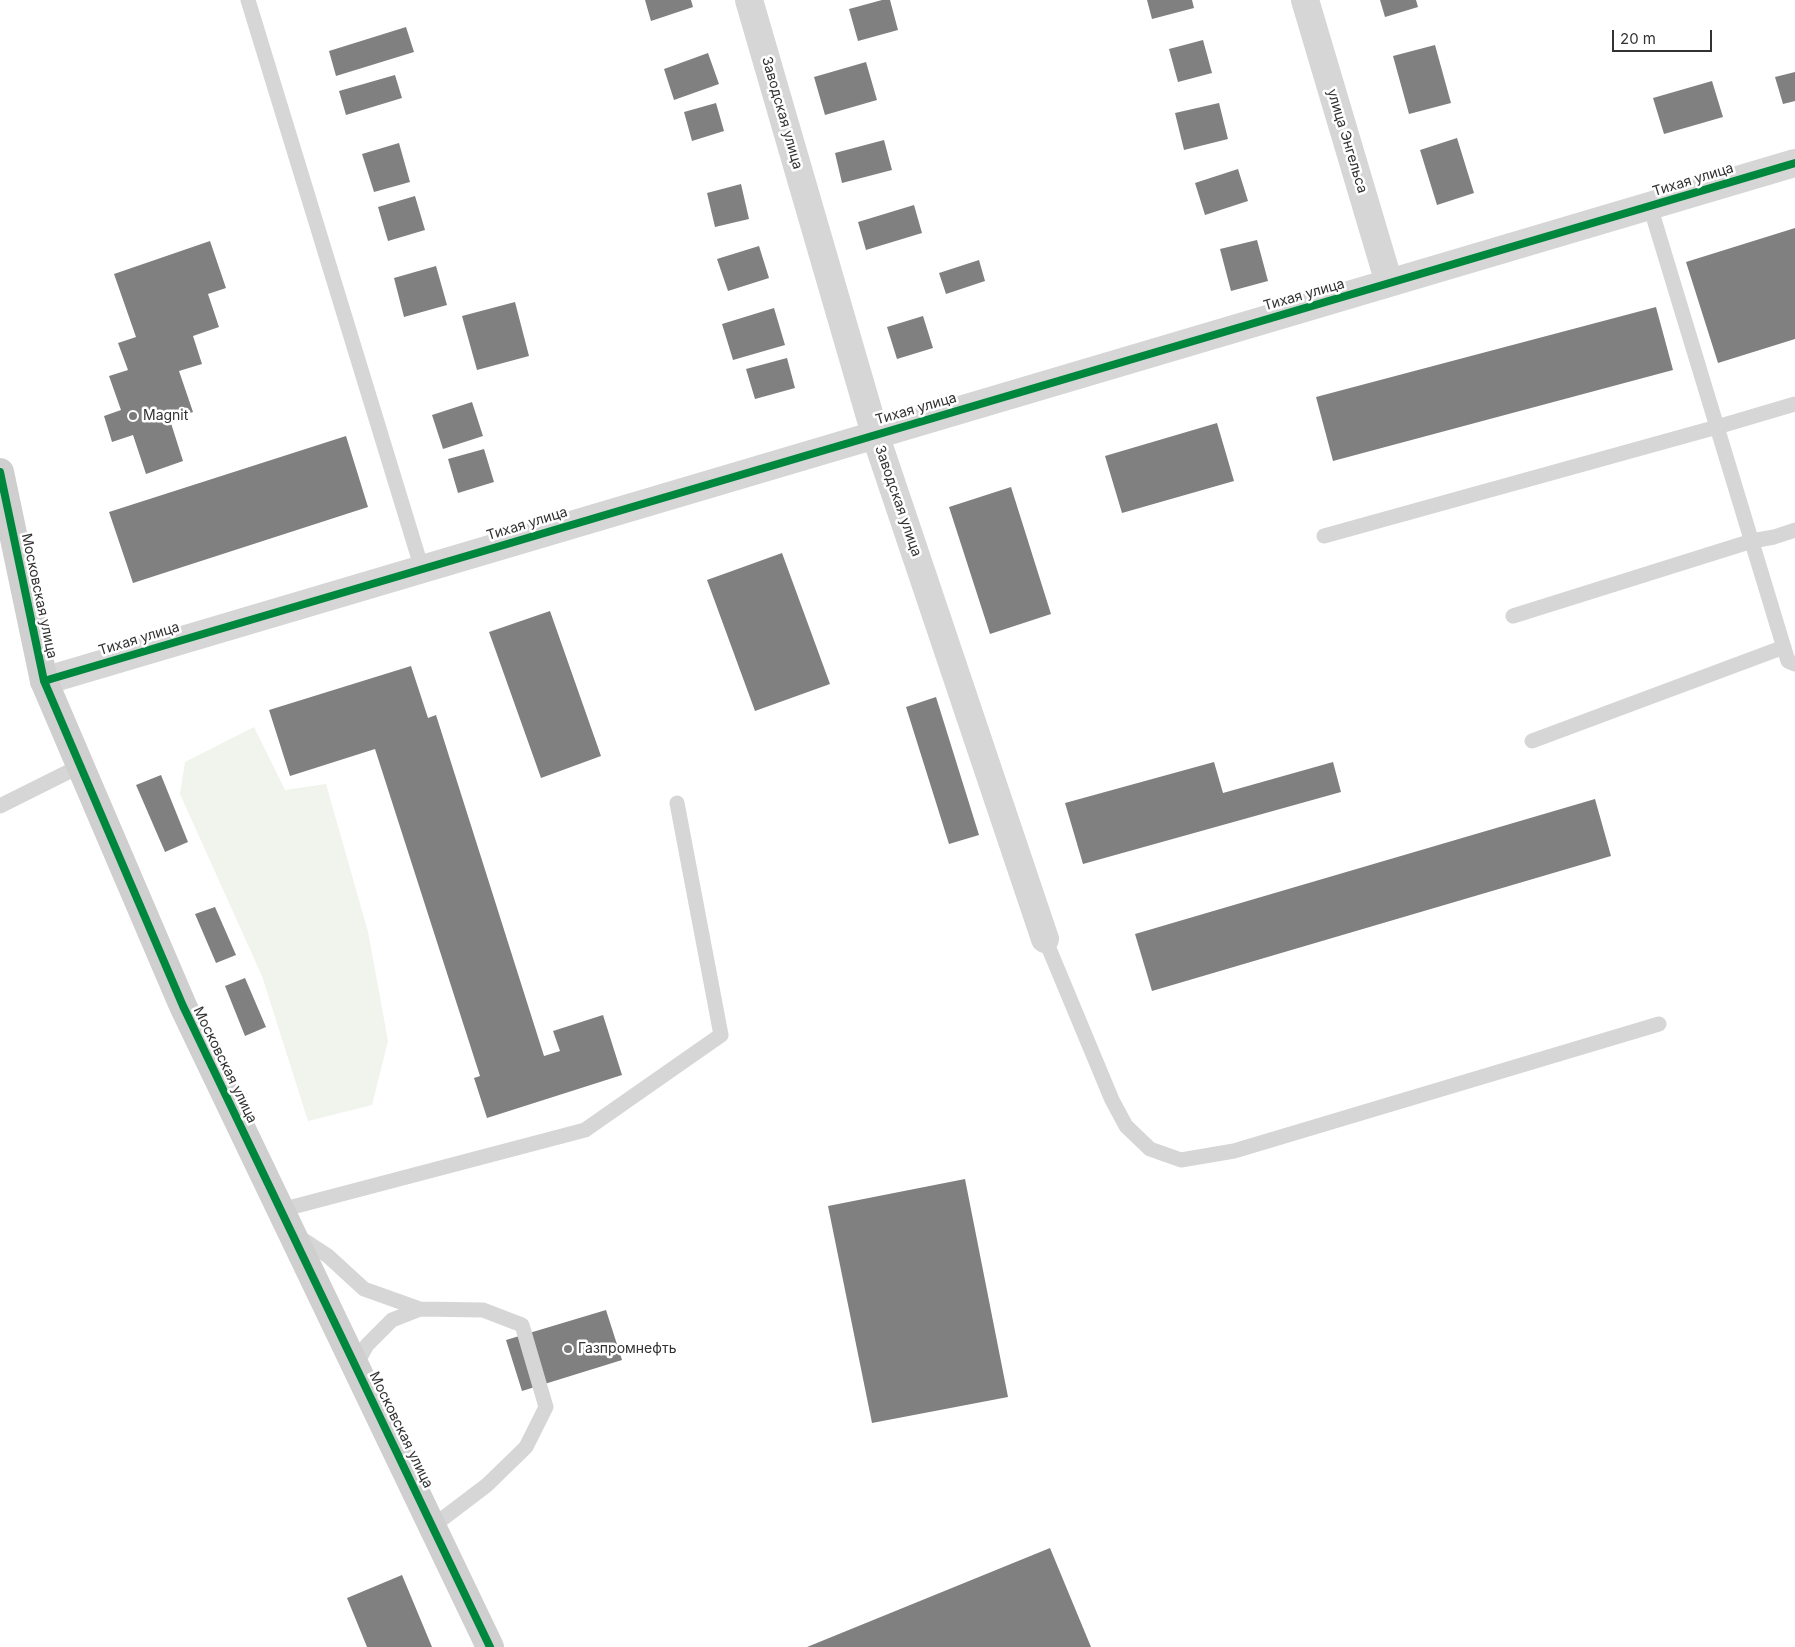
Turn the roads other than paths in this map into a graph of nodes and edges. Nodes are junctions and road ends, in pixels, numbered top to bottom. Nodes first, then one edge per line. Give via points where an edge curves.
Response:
1 (248, 0) edge
2 (749, 0) edge
3 (1305, 0) edge
4 (1795, 163) edge
5 (1650, 206) junction
6 (1389, 283) junction
7 (1795, 404) edge
8 (1717, 427) junction
9 (875, 434) junction
10 (0, 472) edge
11 (1795, 530) edge
12 (1324, 536) dead end
13 (1752, 540) junction
14 (422, 568) junction
15 (1513, 616) dead end
16 (1784, 647) junction
17 (1795, 664) edge
18 (44, 681) junction
19 (1532, 741) dead end
20 (80, 766) junction
21 (677, 802) dead end
22 (0, 806) edge
23 (1045, 939) joint
24 (1659, 1024) dead end
25 (286, 1221) junction
26 (420, 1309) junction
27 (356, 1365) junction
28 (433, 1526) junction
29 (490, 1647) edge

1 - 14 lane
2 - 9 street, Заводская улица
3 - 6 street, улица Энгельса
4 - 5 street, Тихая улица
5 - 6 street, Тихая улица
5 - 8 lane
6 - 9 street, Тихая улица
7 - 8 lane
8 - 12 lane
8 - 13 lane
9 - 14 street, Тихая улица
9 - 23 street, Заводская улица
10 - 18 street, Московская улица
11 - 13 lane
13 - 15 lane
13 - 16 lane
14 - 18 street, Тихая улица
16 - 17 lane via 1788,661
16 - 19 lane
18 - 20 street, Московская улица
20 - 22 lane
20 - 25 street, Московская улица via 183,1006
21 - 25 lane via 721,1035 585,1130
23 - 24 lane via 1112,1100 1126,1126 1150,1149 1181,1160 1234,1151
25 - 26 lane via 364,1289
25 - 27 street, Московская улица
26 - 27 lane via 392,1320 367,1345
26 - 28 lane via 483,1310 522,1325 546,1407 526,1447 487,1485
27 - 28 street, Московская улица
28 - 29 street, Московская улица

